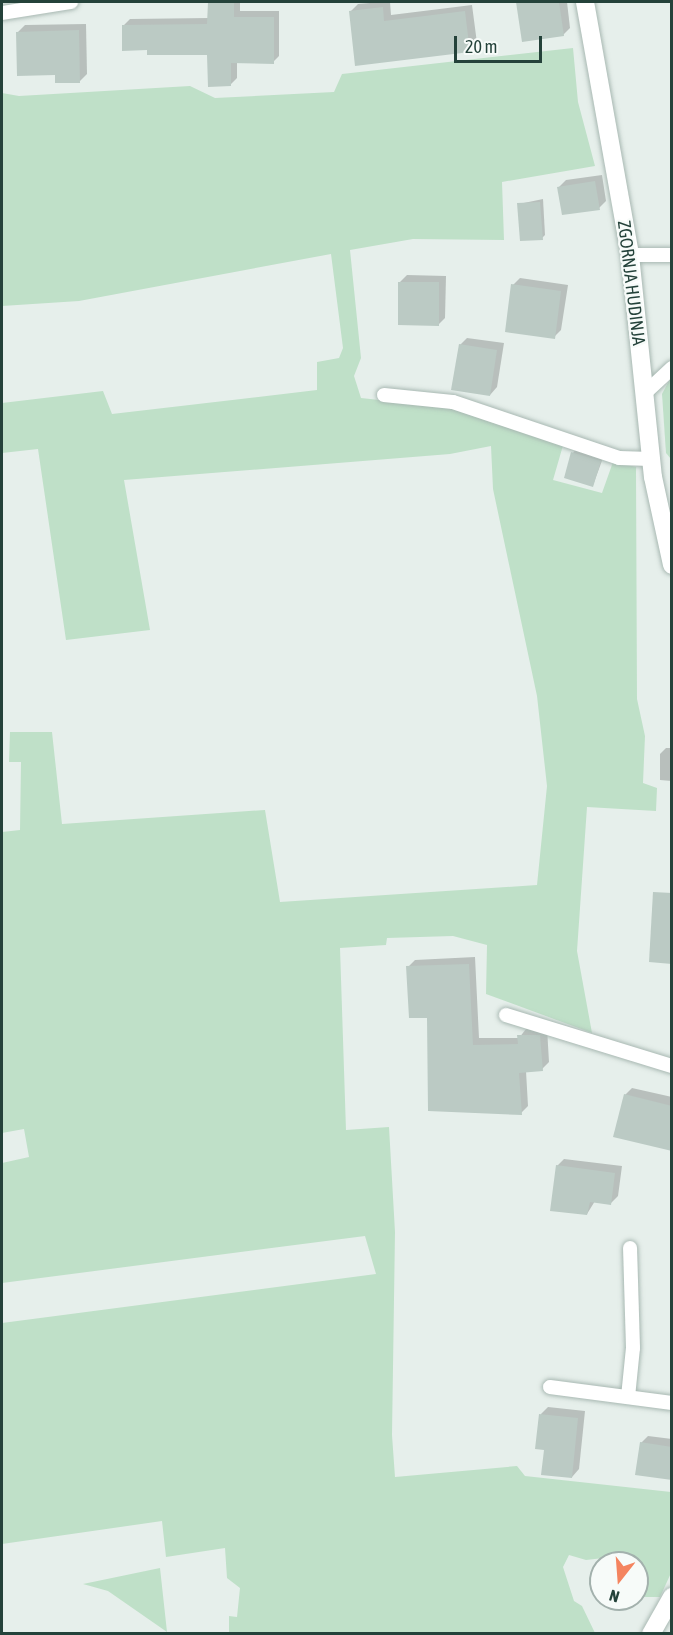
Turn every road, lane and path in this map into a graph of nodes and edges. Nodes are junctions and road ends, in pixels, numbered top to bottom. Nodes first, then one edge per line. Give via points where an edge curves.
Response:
1 (71, 2) edge
2 (585, 2) edge
3 (2, 13) edge
4 (630, 255) junction
5 (672, 255) edge
6 (672, 368) edge
7 (644, 394) junction
8 (384, 395) dead end
9 (652, 468) junction
10 (672, 482) edge
11 (672, 565) edge
12 (506, 1015) dead end
13 (672, 1066) edge
14 (630, 1248) dead end
15 (550, 1387) dead end
16 (628, 1398) junction
17 (672, 1403) edge
18 (672, 1597) edge
19 (651, 1634) edge

1 - 3 lane
2 - 4 street, ZGORNJA HUDINJA
4 - 5 lane
4 - 7 street, ZGORNJA HUDINJA
6 - 7 lane
7 - 9 street, ZGORNJA HUDINJA
8 - 9 lane via 453,402
9 - 10 street
9 - 11 street, ZGORNJA HUDINJA
12 - 13 lane
14 - 16 lane via 633,1348
15 - 16 lane
16 - 17 lane
18 - 19 street

